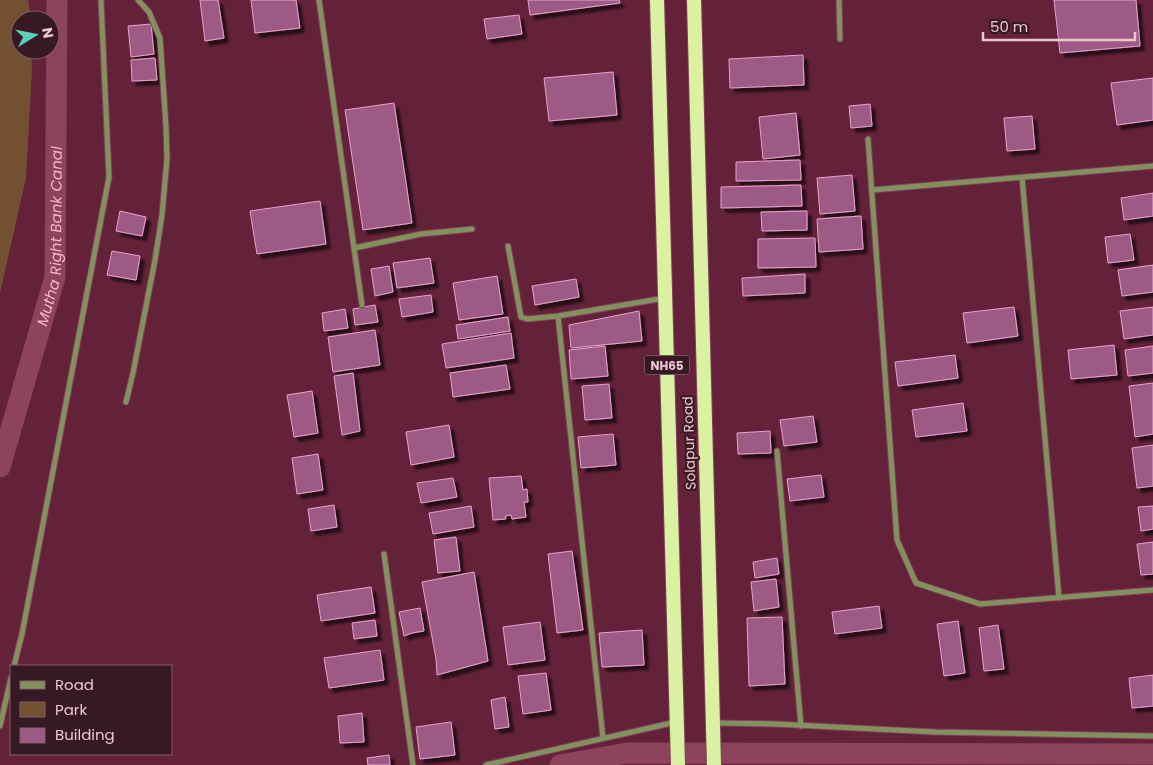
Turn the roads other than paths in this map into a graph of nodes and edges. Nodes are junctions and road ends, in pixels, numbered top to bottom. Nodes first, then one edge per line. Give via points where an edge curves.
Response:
1 (100, 0) edge
2 (138, 0) edge
3 (319, 0) edge
4 (658, 0) edge
5 (694, 0) edge
6 (839, 0) edge
7 (840, 39) dead end
8 (868, 139) dead end
9 (1153, 166) edge
10 (1022, 177) junction
11 (872, 190) junction
12 (472, 229) dead end
13 (508, 246) dead end
14 (354, 248) junction
15 (665, 298) junction
16 (362, 305) dead end
17 (558, 316) junction
18 (126, 402) dead end
19 (777, 451) dead end
20 (384, 554) dead end
21 (1153, 590) edge
22 (1059, 598) junction
23 (14, 665) edge
24 (10, 682) edge
25 (0, 726) edge
26 (677, 726) junction
27 (801, 726) junction
28 (713, 727) junction
29 (1153, 736) edge
30 (603, 738) junction
31 (413, 765) edge
32 (486, 765) edge
33 (678, 765) edge
34 (714, 765) edge

1 - 23 street via 110,177
2 - 18 street via 149,12 160,38 167,159 155,260
3 - 14 street
4 - 15 highway, Solapur Road / NH65
5 - 28 highway, Solapur Road / NH65
6 - 7 street
8 - 11 street
9 - 10 street
10 - 11 street
10 - 22 street
11 - 22 street via 897,540 916,583 980,604
12 - 14 street via 422,234
13 - 17 street via 521,317
14 - 16 street
15 - 17 street
15 - 26 highway, Solapur Road / NH65
17 - 30 street
19 - 27 street
20 - 31 street
21 - 22 street
24 - 25 street
26 - 30 street
26 - 33 highway, Solapur Road / NH65
27 - 28 street
27 - 29 street
28 - 34 highway, Solapur Road / NH65
30 - 32 street

